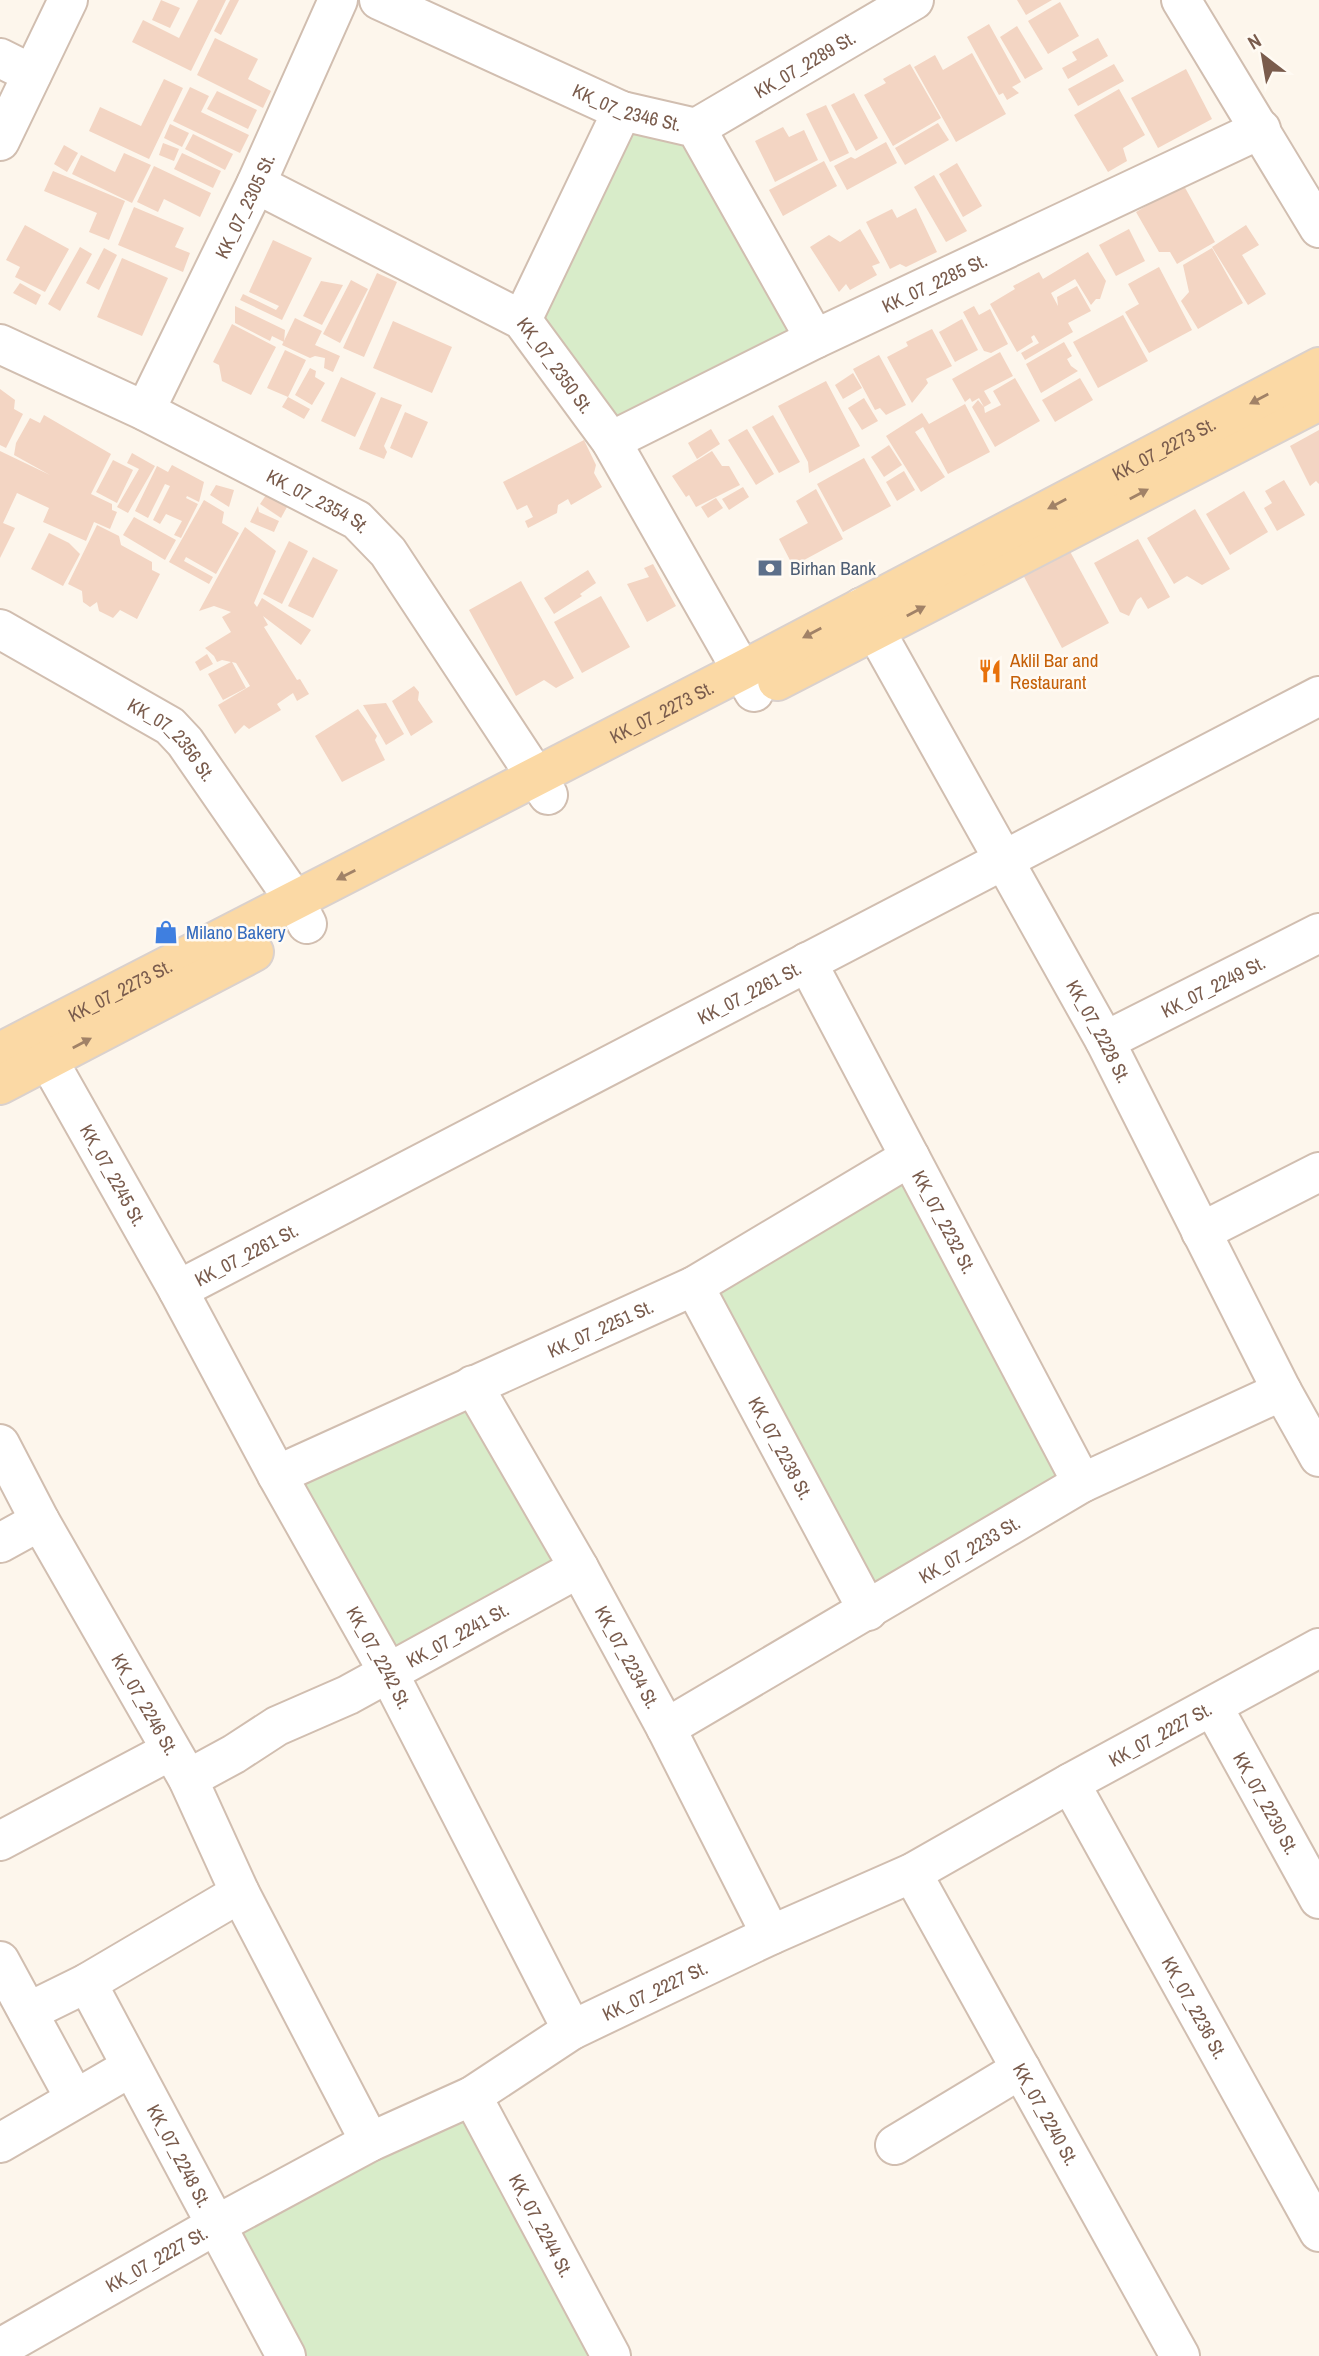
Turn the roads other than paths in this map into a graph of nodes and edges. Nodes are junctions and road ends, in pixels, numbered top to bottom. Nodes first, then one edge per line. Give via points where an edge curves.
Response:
1 (68, 0) edge
2 (338, 0) edge
3 (379, 0) edge
4 (1181, 0) edge
5 (900, 2) edge
6 (16, 66) edge
7 (622, 111) junction
8 (696, 128) junction
9 (1261, 129) junction
10 (0, 141) edge
11 (256, 184) junction
12 (1319, 228) edge
13 (522, 320) junction
14 (815, 339) junction
15 (0, 344) edge
16 (1319, 367) edge
17 (1319, 401) edge
18 (145, 411) junction
19 (611, 441) junction
20 (868, 619) junction
21 (3, 638) edge
22 (747, 681) junction
23 (1319, 696) edge
24 (542, 786) junction
25 (1002, 860) junction
26 (301, 912) junction
27 (1319, 933) edge
28 (807, 962) junction
29 (1105, 1041) junction
30 (41, 1048) junction
31 (0, 1052) edge
32 (0, 1085) edge
33 (910, 1157) junction
34 (1319, 1172) edge
35 (1200, 1232) junction
36 (694, 1286) junction
37 (178, 1290) junction
38 (472, 1385) junction
39 (1282, 1391) junction
40 (1316, 1443) edge
41 (0, 1444) edge
42 (277, 1475) junction
43 (1082, 1483) junction
44 (40, 1521) junction
45 (0, 1543) edge
46 (579, 1568) junction
47 (868, 1611) junction
48 (1319, 1648) edge
49 (388, 1672) junction
50 (1213, 1707) junction
51 (666, 1728) junction
52 (179, 1765) junction
53 (1070, 1783) junction
54 (5, 1827) edge
55 (912, 1873) junction
56 (240, 1893) junction
57 (1319, 1899) edge
58 (771, 1935) junction
59 (0, 1961) edge
60 (87, 1983) junction
61 (28, 2012) junction
62 (572, 2030) junction
63 (131, 2067) junction
64 (1021, 2069) junction
65 (472, 2096) junction
66 (75, 2099) junction
67 (369, 2142) junction
68 (0, 2143) edge
69 (895, 2145) dead end
70 (216, 2225) junction
71 (1319, 2232) edge
72 (1, 2344) edge
73 (286, 2356) edge
74 (611, 2356) edge
75 (1180, 2356) edge

1 - 6 street
2 - 11 street, KK_07_2305 St.
3 - 7 street, KK_07_2346 St.
4 - 9 street
5 - 8 street, KK_07_2289 St.
6 - 10 street
7 - 8 street, KK_07_2346 St.
7 - 13 street
8 - 14 street, KK_07_2346 St.
9 - 12 street
9 - 14 street, KK_07_2285 St.
11 - 13 street, KK_07_2350 St.
11 - 18 street, KK_07_2305 St.
13 - 19 street, KK_07_2350 St.
14 - 19 street, KK_07_2285 St.
15 - 18 street, KK_07_2354 St.
16 -> 20 main road, KK_07_2273 St.
20 -> 17 main road, KK_07_2273 St.
18 - 24 street, KK_07_2354 St. via 357,520 388,552
19 - 22 street, KK_07_2350 St.
20 - 22 main road, KK_07_2273 St.
20 - 25 street, KK_07_2228 St.
21 - 26 street, KK_07_2356 St. via 170,726 185,741
22 - 24 main road, KK_07_2273 St.
23 - 25 street, KK_07_2261 St.
24 - 26 main road, KK_07_2273 St.
25 - 28 street, KK_07_2261 St.
25 - 29 street, KK_07_2228 St.
26 - 30 main road, KK_07_2273 St.
27 - 29 street, KK_07_2249 St.
28 - 33 street, KK_07_2232 St.
28 - 37 street, KK_07_2261 St.
29 - 35 street, KK_07_2228 St.
30 - 31 main road, KK_07_2273 St.
30 - 32 main road, KK_07_2273 St.
30 - 37 street, KK_07_2245 St.
33 - 36 street, KK_07_2251 St.
33 - 43 street, KK_07_2232 St.
34 - 35 street
35 - 39 street, KK_07_2228 St.
36 - 38 street, KK_07_2251 St.
36 - 47 street, KK_07_2238 St.
37 - 42 street, KK_07_2242 St.
38 - 42 street, KK_07_2251 St.
38 - 46 street, KK_07_2234 St.
39 - 40 street, KK_07_2228 St.
39 - 43 street, KK_07_2233 St.
41 - 44 street, KK_07_2246 St.
42 - 49 street, KK_07_2242 St.
43 - 47 street, KK_07_2233 St.
44 - 45 street
44 - 52 street, KK_07_2246 St.
46 - 49 street, KK_07_2241 St.
46 - 51 street, KK_07_2234 St.
47 - 51 street, KK_07_2233 St.
48 - 50 street, KK_07_2227 St.
49 - 52 street, KK_07_2241 St. via 277,1726 234,1754
49 - 62 street, KK_07_2242 St.
50 - 53 street, KK_07_2227 St.
50 - 57 street, KK_07_2230 St.
51 - 58 street, KK_07_2234 St.
52 - 54 street, KK_07_2241 St.
52 - 56 street, KK_07_2246 St.
53 - 55 street, KK_07_2227 St.
53 - 71 street, KK_07_2236 St.
55 - 58 street, KK_07_2227 St.
55 - 64 street, KK_07_2240 St.
56 - 60 street
56 - 67 street, KK_07_2246 St.
58 - 62 street, KK_07_2227 St.
59 - 61 street
60 - 61 street
60 - 63 street, KK_07_2248 St.
61 - 66 street
62 - 65 street, KK_07_2227 St.
63 - 66 street
63 - 70 street, KK_07_2248 St.
64 - 69 street
64 - 75 street, KK_07_2240 St.
65 - 67 street, KK_07_2227 St.
65 - 74 street, KK_07_2244 St.
66 - 68 street
67 - 70 street, KK_07_2227 St.
70 - 72 street, KK_07_2227 St.
70 - 73 street, KK_07_2248 St.

